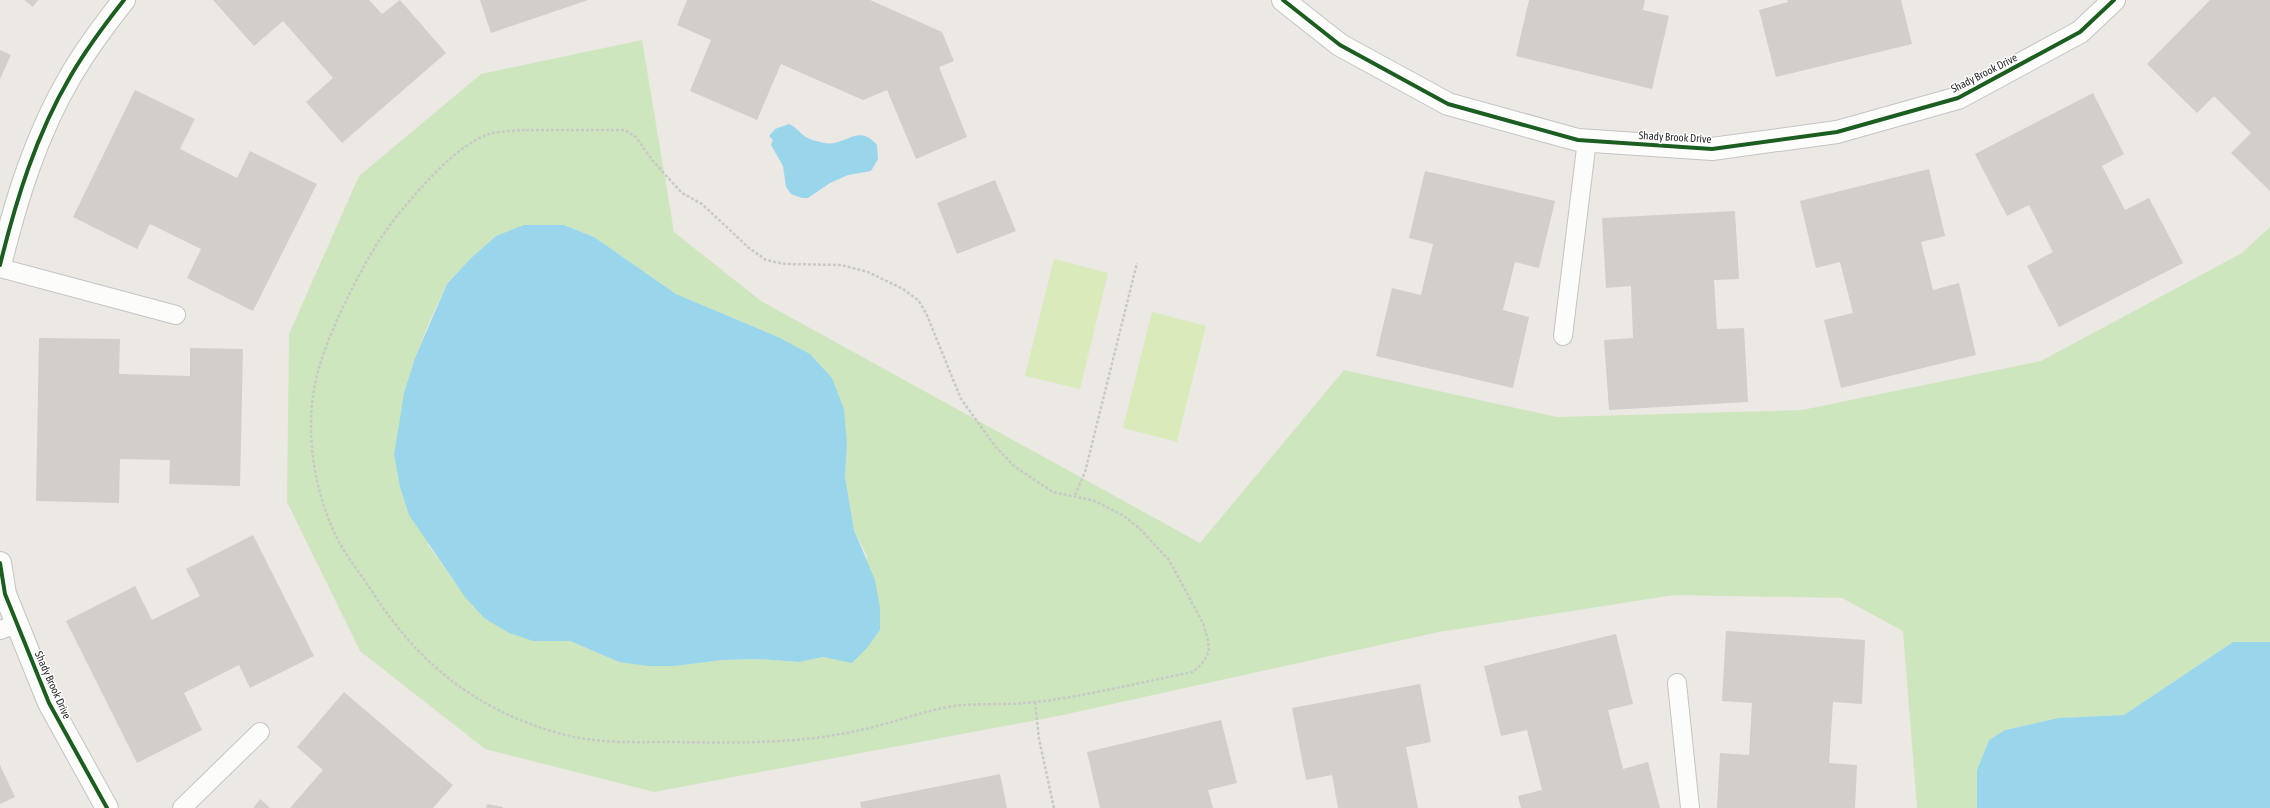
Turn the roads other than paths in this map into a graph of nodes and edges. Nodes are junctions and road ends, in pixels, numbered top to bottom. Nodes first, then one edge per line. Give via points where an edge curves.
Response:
1 (124, 0) edge
2 (1283, 0) edge
3 (2114, 0) edge
4 (1587, 140) junction
5 (5, 223) edge
6 (0, 265) edge
7 (0, 268) edge
8 (176, 315) dead end
9 (1563, 336) dead end
10 (0, 563) edge
11 (9, 627) edge
12 (1677, 682) dead end
13 (260, 732) dead end
14 (107, 808) edge
15 (182, 808) edge
16 (1690, 808) edge

1 - 5 street via 70,77 41,137
2 - 4 street, Shady Brook Drive via 1340,45 1448,104 1578,140
3 - 4 street, Shady Brook Drive via 2080,32 1958,98 1836,132 1712,149
4 - 9 lane
5 - 6 street
7 - 8 lane
10 - 11 street, Shady Brook Drive
11 - 14 street, Shady Brook Drive
12 - 16 lane
13 - 15 lane

